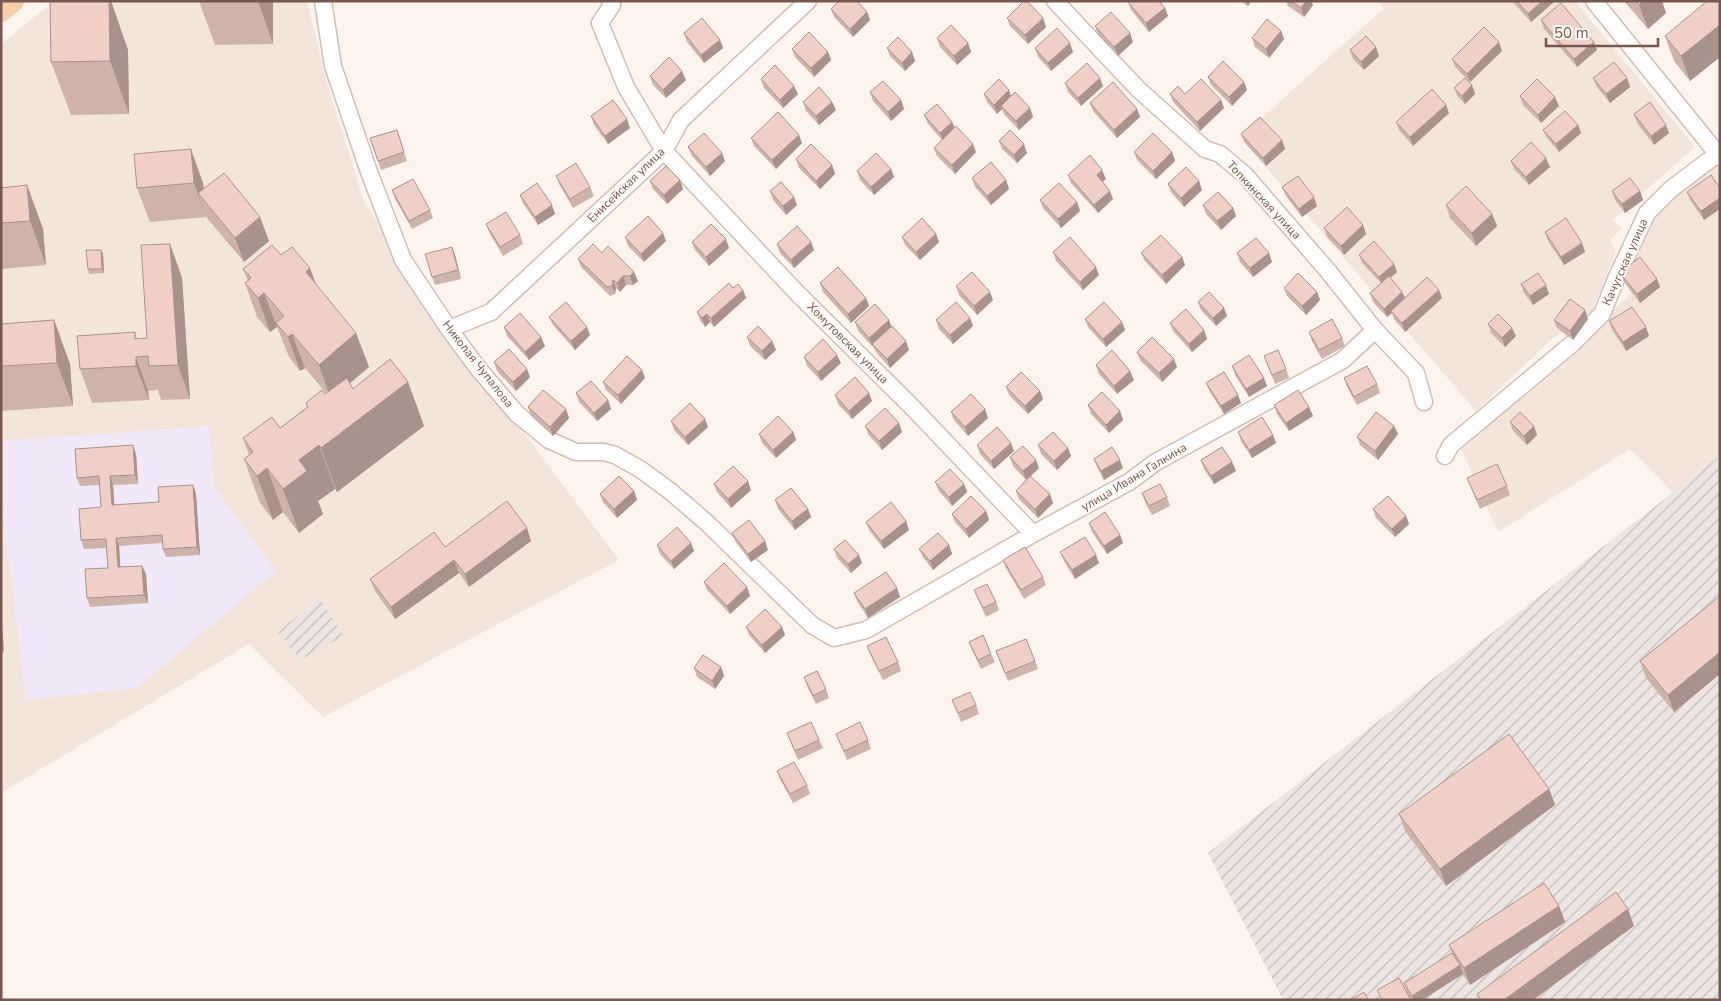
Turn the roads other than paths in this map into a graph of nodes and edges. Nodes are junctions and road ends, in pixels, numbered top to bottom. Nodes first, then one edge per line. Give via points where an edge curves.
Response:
1 (13, 1) edge
2 (323, 1) edge
3 (610, 1) edge
4 (808, 1) edge
5 (1055, 1) edge
6 (1594, 1) edge
7 (1, 11) edge
8 (664, 151) junction
9 (1719, 154) edge
10 (449, 329) junction
11 (1375, 330) junction
12 (1424, 402) dead end
13 (1445, 456) dead end
14 (1033, 534) junction
15 (834, 638) joint

1 - 7 main road
2 - 10 street, Николая Чупалова via 333,66 372,181 403,260
3 - 8 street, Хомутовская улица via 612,5 600,22 626,87
4 - 8 street, Енисейская улица via 681,120
5 - 11 street, Топкинская улица via 1138,90 1205,150 1220,154 1245,175
6 - 9 street
8 - 10 street, Енисейская улица via 491,312
8 - 14 street, Хомутовская улица via 798,294
9 - 13 street, Качугская улица via 1671,189 1647,213 1602,314 1573,343 1451,445
10 - 15 street, Николая Чупалова via 517,414 549,440 576,452 615,455 640,469 706,522 812,625
11 - 12 street, Топкинская улица via 1416,373
11 - 14 street, улица Ивана Галкина via 1343,360 1156,462 1129,482
14 - 15 street, улица Ивана Галкина via 866,630

